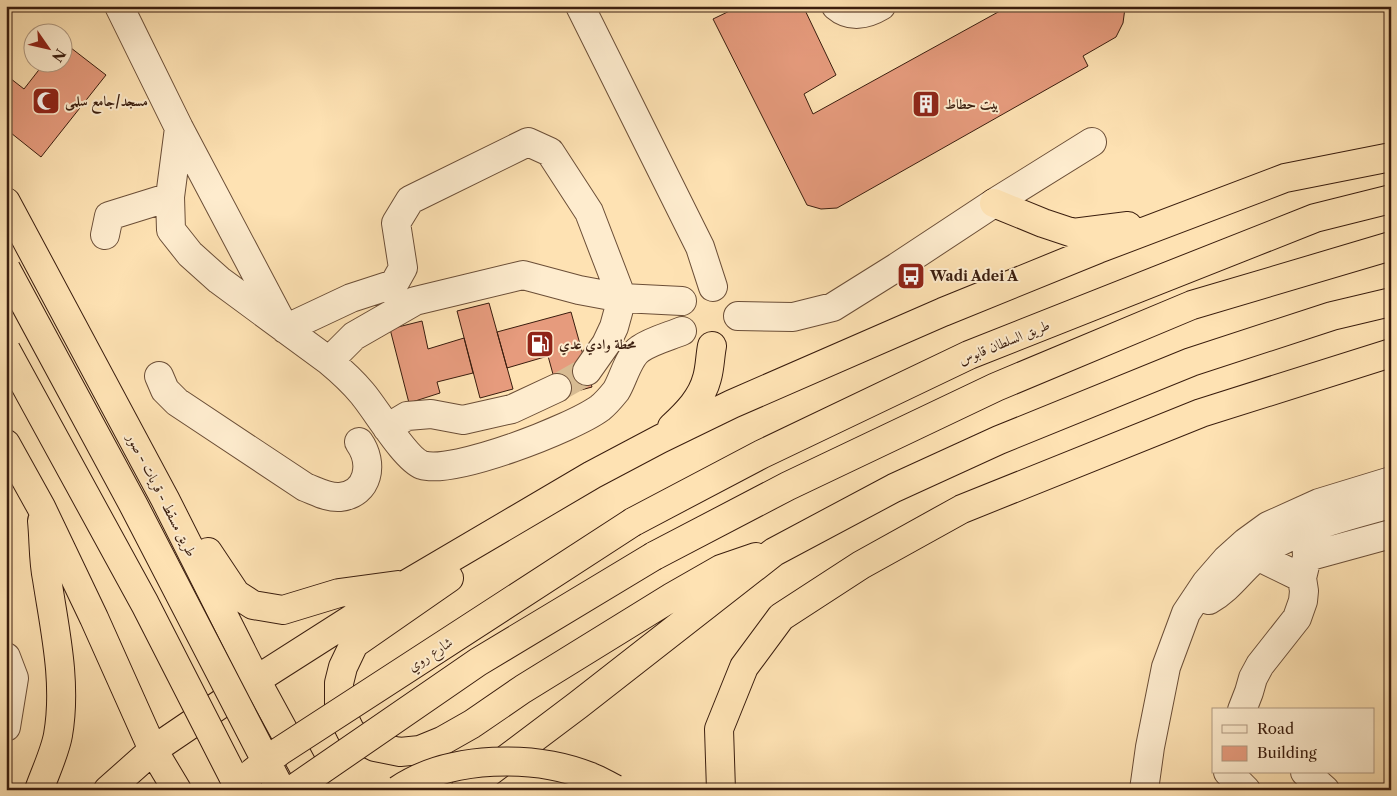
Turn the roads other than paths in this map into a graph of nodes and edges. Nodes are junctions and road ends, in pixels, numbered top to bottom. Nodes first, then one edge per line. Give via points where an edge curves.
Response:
1 (119, 6) edge
2 (580, 6) edge
3 (836, 6) edge
4 (880, 6) edge
5 (180, 128) junction
6 (1092, 142) dead end
7 (1391, 157) edge
8 (170, 197) junction
9 (1391, 199) edge
10 (6, 202) edge
11 (994, 203) junction
12 (1186, 216) junction
13 (105, 235) dead end
14 (1391, 246) edge
15 (6, 269) edge
16 (712, 286) junction
17 (622, 298) junction
18 (682, 301) junction
19 (1391, 302) edge
20 (738, 316) junction
21 (285, 329) junction
22 (682, 331) junction
23 (712, 346) junction
24 (6, 350) edge
25 (1391, 353) edge
26 (329, 362) junction
27 (587, 371) tunnel mouth
28 (159, 376) dead end
29 (557, 388) tunnel mouth
30 (530, 401) junction
31 (463, 420) junction
32 (387, 428) junction
33 (546, 435) junction
34 (660, 439) junction
35 (359, 442) dead end
36 (6, 444) edge
37 (516, 447) junction
38 (1390, 489) edge
39 (165, 499) junction
40 (41, 507) junction
41 (524, 516) junction
42 (633, 522) joint
43 (1391, 534) edge
44 (774, 552) junction
45 (1257, 556) junction
46 (1305, 556) junction
47 (405, 585) junction
48 (1186, 613) junction
49 (10, 668) edge
50 (256, 680) junction
51 (1247, 704) edge
52 (6, 727) edge
53 (534, 738) junction
54 (153, 750) junction
55 (1223, 774) edge
56 (1230, 774) edge
57 (1307, 774) edge
58 (39, 790) edge
59 (108, 790) edge
60 (177, 790) edge
61 (230, 790) edge
62 (240, 790) edge
63 (281, 790) edge
64 (292, 790) edge
65 (316, 790) edge
66 (398, 790) edge
67 (465, 790) edge
68 (484, 790) edge
69 (615, 790) edge
70 (721, 790) edge
71 (1144, 790) edge
72 (1222, 790) edge
73 (1246, 790) edge
74 (1326, 790) edge

1 - 5 street
2 - 16 street via 700,247
3 - 4 street via 858,15
5 - 8 street
5 - 21 street
6 - 11 street
7 - 12 highway via 1285,178
8 - 13 street via 109,216
8 - 21 street via 171,230 190,254
9 - 42 highway, طريق السلطان قابوس via 1315,218 968,355 762,454
10 - 39 highway, طريق مسقط - قريات - صور
11 - 12 highway via 1073,233
11 - 20 street via 833,307 794,317
12 - 34 highway via 943,312
14 - 64 highway, bridge via 1192,305 996,387 788,486 654,556 478,662
15 - 63 highway, bridge via 134,506
16 - 18 street via 692,291
16 - 20 street via 729,295
17 - 18 street
17 - 21 street via 589,212 550,152 528,142 410,200 396,223 403,268 394,284 351,298
17 - 26 street via 523,275 415,301 354,336
17 - 27 street via 606,344
18 - 22 street via 678,313
19 - 44 highway via 1332,316 1191,362 1008,436 894,488
20 - 23 street via 733,333 720,344
21 - 26 street
22 - 23 street via 692,341
22 - 33 street via 639,349 615,391 600,408
23 - 34 highway via 708,378 696,401
24 - 62 highway, bridge via 145,604
25 - 70 highway via 1192,417 962,509 861,564 781,617 744,668 718,729
26 - 32 street via 361,392
28 - 35 street via 165,390 177,402 305,487 328,496 349,494 364,480 368,460
29 - 30 street
30 - 31 street via 512,409
30 - 33 street
31 - 32 street via 431,414 407,416
31 - 37 street
32 - 37 street via 421,465 446,467
33 - 37 street
34 - 41 highway
36 - 40 highway
38 - 46 street via 1351,515
38 - 48 street via 1319,503 1268,526 1226,560
39 - 47 highway via 186,520 236,594 253,606 283,610 339,593
39 - 50 highway, طريق مسقط - قريات - صور
40 - 54 highway
40 - 58 highway via 46,578 62,693 58,737
41 - 44 highway via 496,549 354,644 339,683 339,708 351,732 375,747 400,752 420,750 442,741 522,688 720,569
41 - 47 highway
42 - 61 highway, شارع روي, bridge via 280,751
43 - 46 street
44 - 53 highway
45 - 46 street
45 - 46 street via 1266,550
45 - 48 street via 1219,595
46 - 51 street via 1303,601 1297,618 1260,664
47 - 50 highway
48 - 71 street via 1166,667
49 - 52 street
50 - 54 highway
50 - 65 highway, طريق مسقط - قريات - صور
53 - 67 highway
53 - 68 highway
54 - 59 highway
54 - 60 highway
55 - 72 street
56 - 73 street
57 - 74 street
66 - 69 highway, bridge via 434,772 469,763 500,761 559,766 592,777

